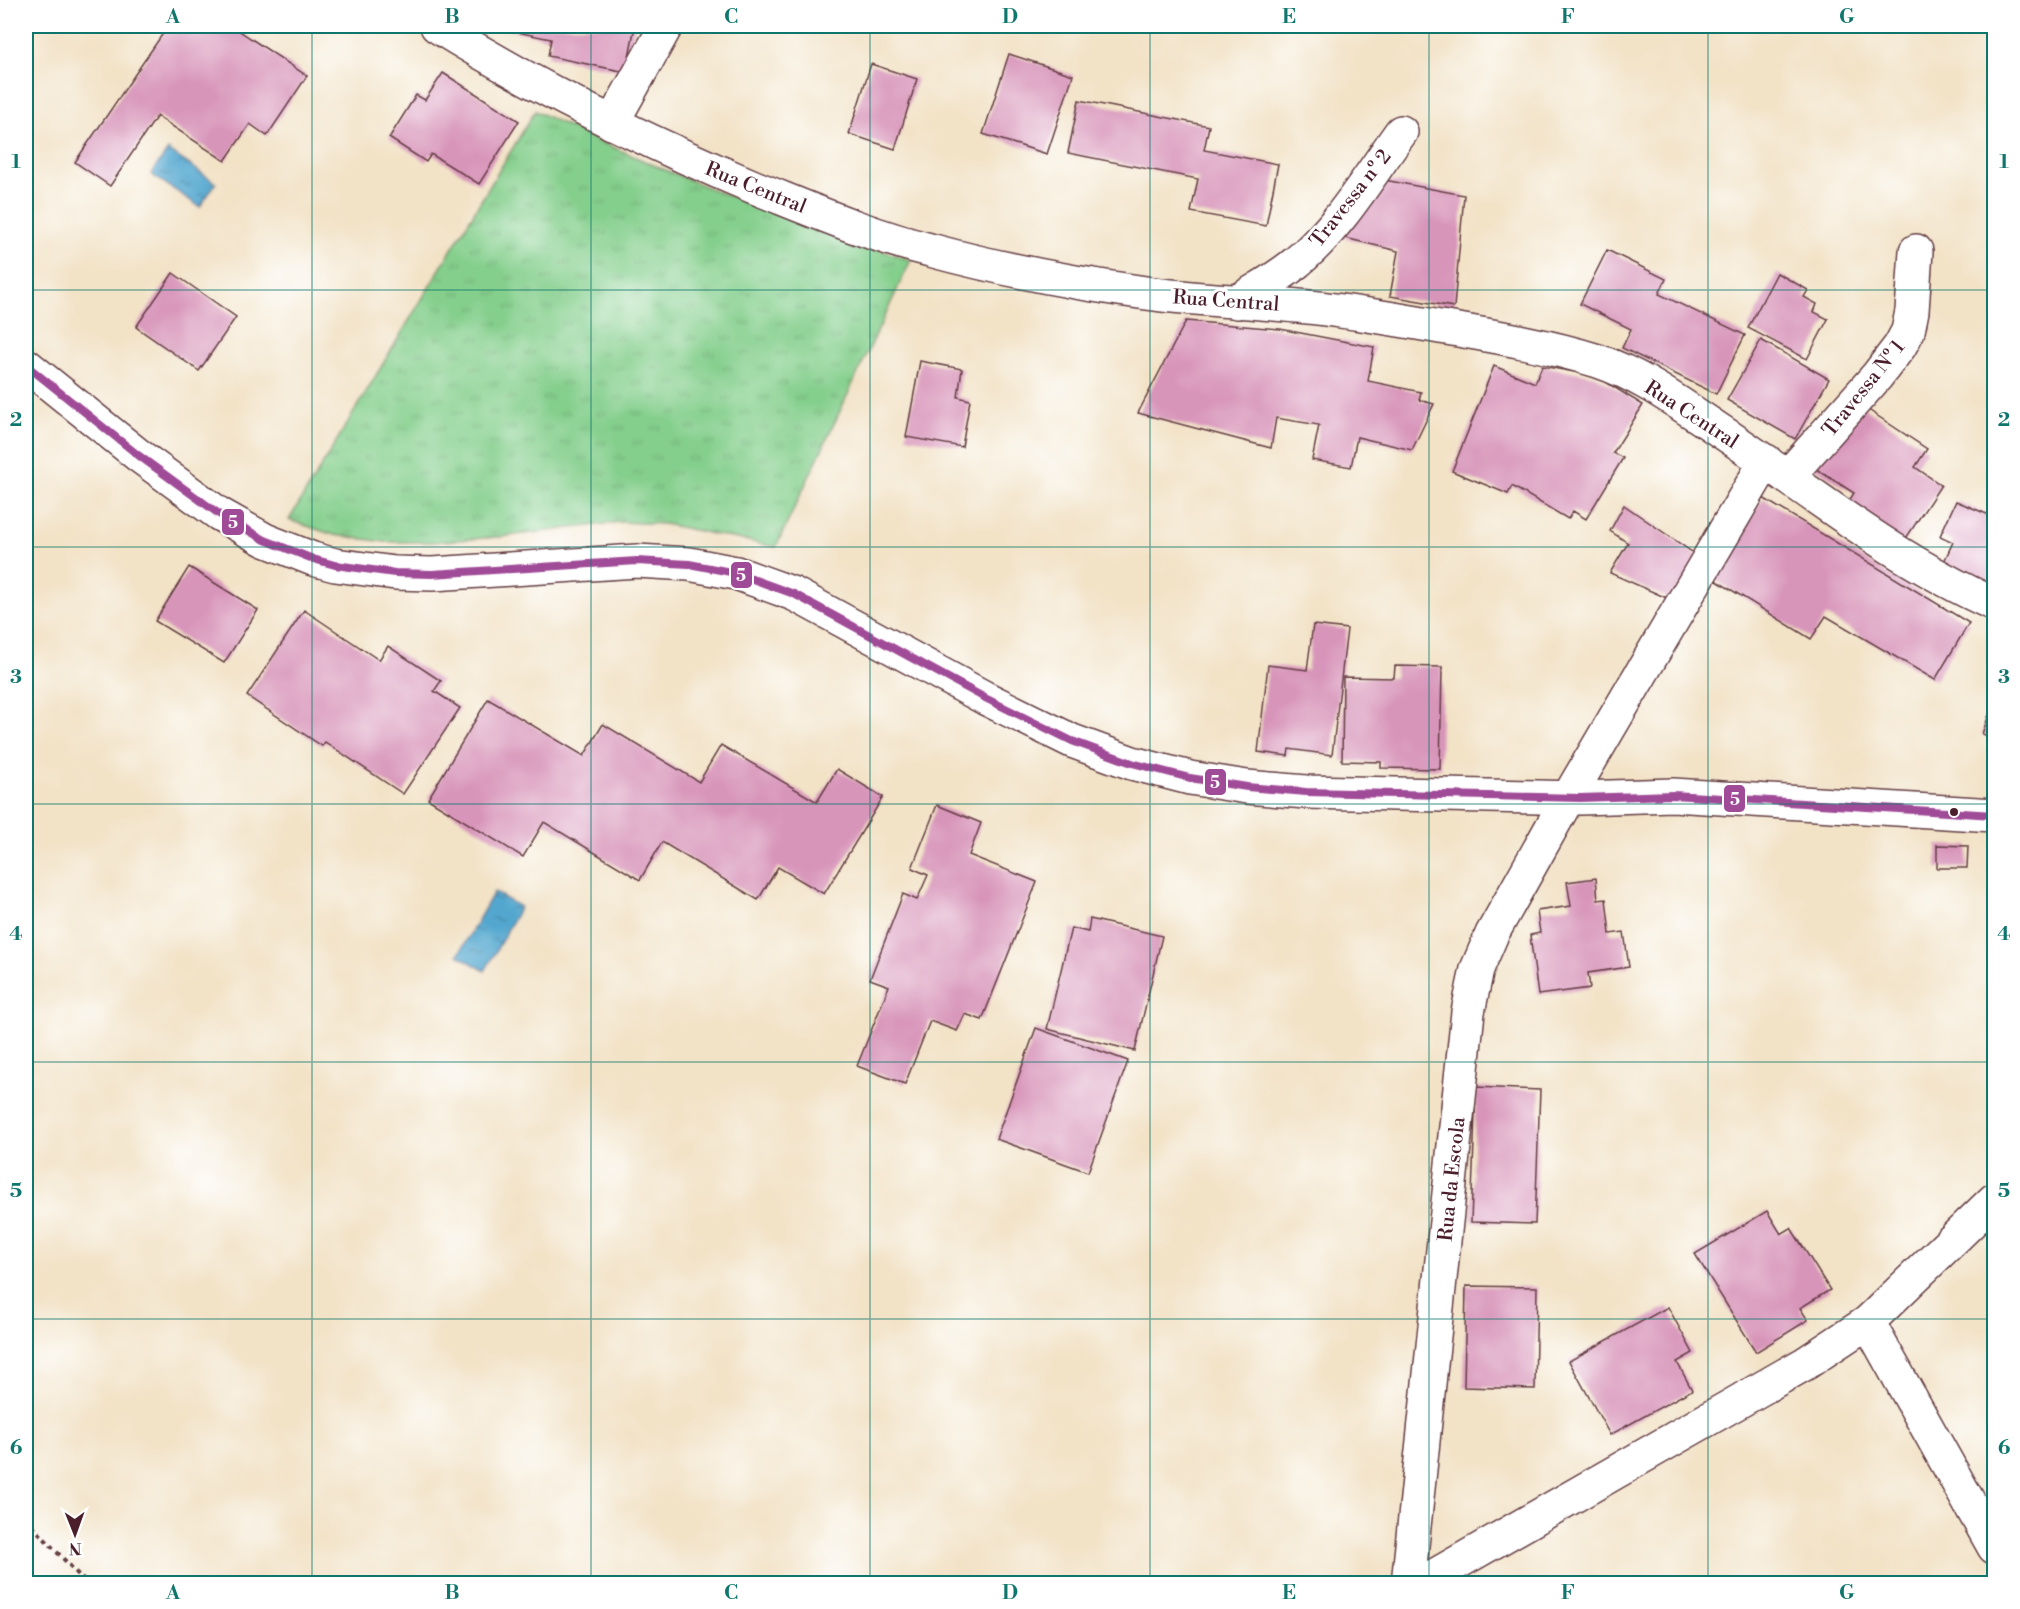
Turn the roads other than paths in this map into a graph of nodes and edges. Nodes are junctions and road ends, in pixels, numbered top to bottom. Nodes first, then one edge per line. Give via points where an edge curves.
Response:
1 (437, 26) edge
2 (666, 26) edge
3 (612, 123) junction
4 (1401, 132) dead end
5 (1916, 251) dead end
6 (1237, 302) junction
7 (26, 365) edge
8 (1776, 469) junction
9 (1995, 603) edge
10 (1568, 798) junction
11 (1995, 815) edge
12 (1995, 1200) edge
13 (1868, 1322) junction
14 (1995, 1547) edge
15 (1408, 1584) edge
16 (1420, 1584) edge

1 - 3 street, Rua Central
2 - 3 street
3 - 6 street, Rua Central via 782,198 927,250 1088,284
4 - 6 street, Travessa nº 2 via 1317,244
5 - 8 street, Travessa Nº 1 via 1912,311 1900,346 1877,376
6 - 8 street, Rua Central via 1363,314 1477,333 1598,361 1668,396
7 - 10 street via 219,514 265,540 335,565 376,572 432,574 638,561 713,567 794,594 1053,732 1161,771 1246,787 1306,792
8 - 9 street, Rua Central via 1895,551
8 - 10 street, Travessa Nº 1
10 - 11 street via 1673,795
10 - 15 street, Rua da Escola via 1492,934 1474,979
12 - 13 street
13 - 14 street
13 - 16 street via 1806,1363

